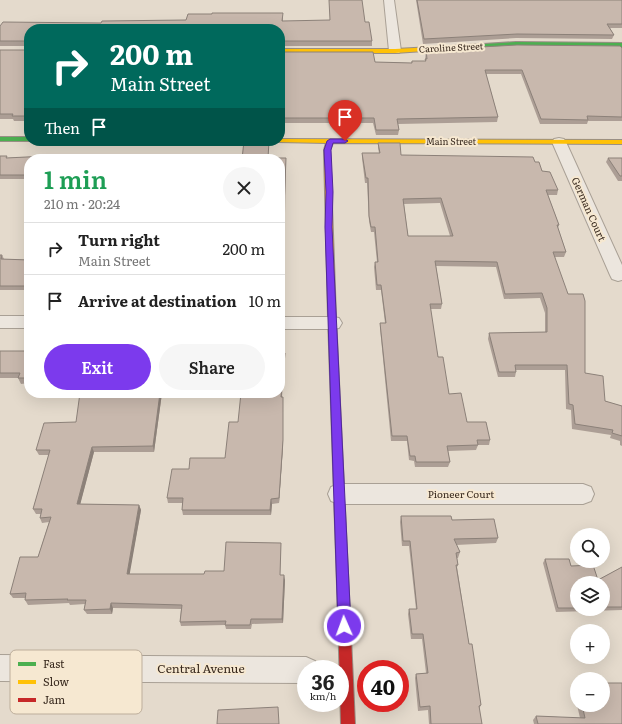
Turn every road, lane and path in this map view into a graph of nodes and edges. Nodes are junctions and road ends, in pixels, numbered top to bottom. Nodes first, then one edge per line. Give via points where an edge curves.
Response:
1 (388, 0) edge
2 (622, 44) edge
3 (285, 51) edge
4 (395, 51) junction
5 (0, 139) edge
6 (24, 139) edge
7 (285, 141) edge
8 (330, 141) junction
9 (559, 142) junction
10 (622, 142) edge
11 (618, 275) dead end
12 (0, 322) edge
13 (24, 322) edge
14 (285, 323) edge
15 (333, 323) junction
16 (339, 494) junction
17 (583, 494) dead end
18 (343, 660) edge
19 (0, 668) edge
20 (10, 668) edge
21 (142, 669) edge
22 (297, 670) edge
23 (347, 712) edge
24 (348, 724) edge

1 - 4 street
2 - 4 street, Caroline Street via 516,44
3 - 4 street, Caroline Street
5 - 6 street
7 - 8 street, Main Street
8 - 9 street, Main Street
8 - 15 street via 327,150
9 - 10 street, Main Street
9 - 11 street, German Court
12 - 13 street
14 - 15 street
15 - 16 street
16 - 17 street, Pioneer Court
16 - 18 street
19 - 20 street, Central Avenue
21 - 22 street, Central Avenue
23 - 24 street

